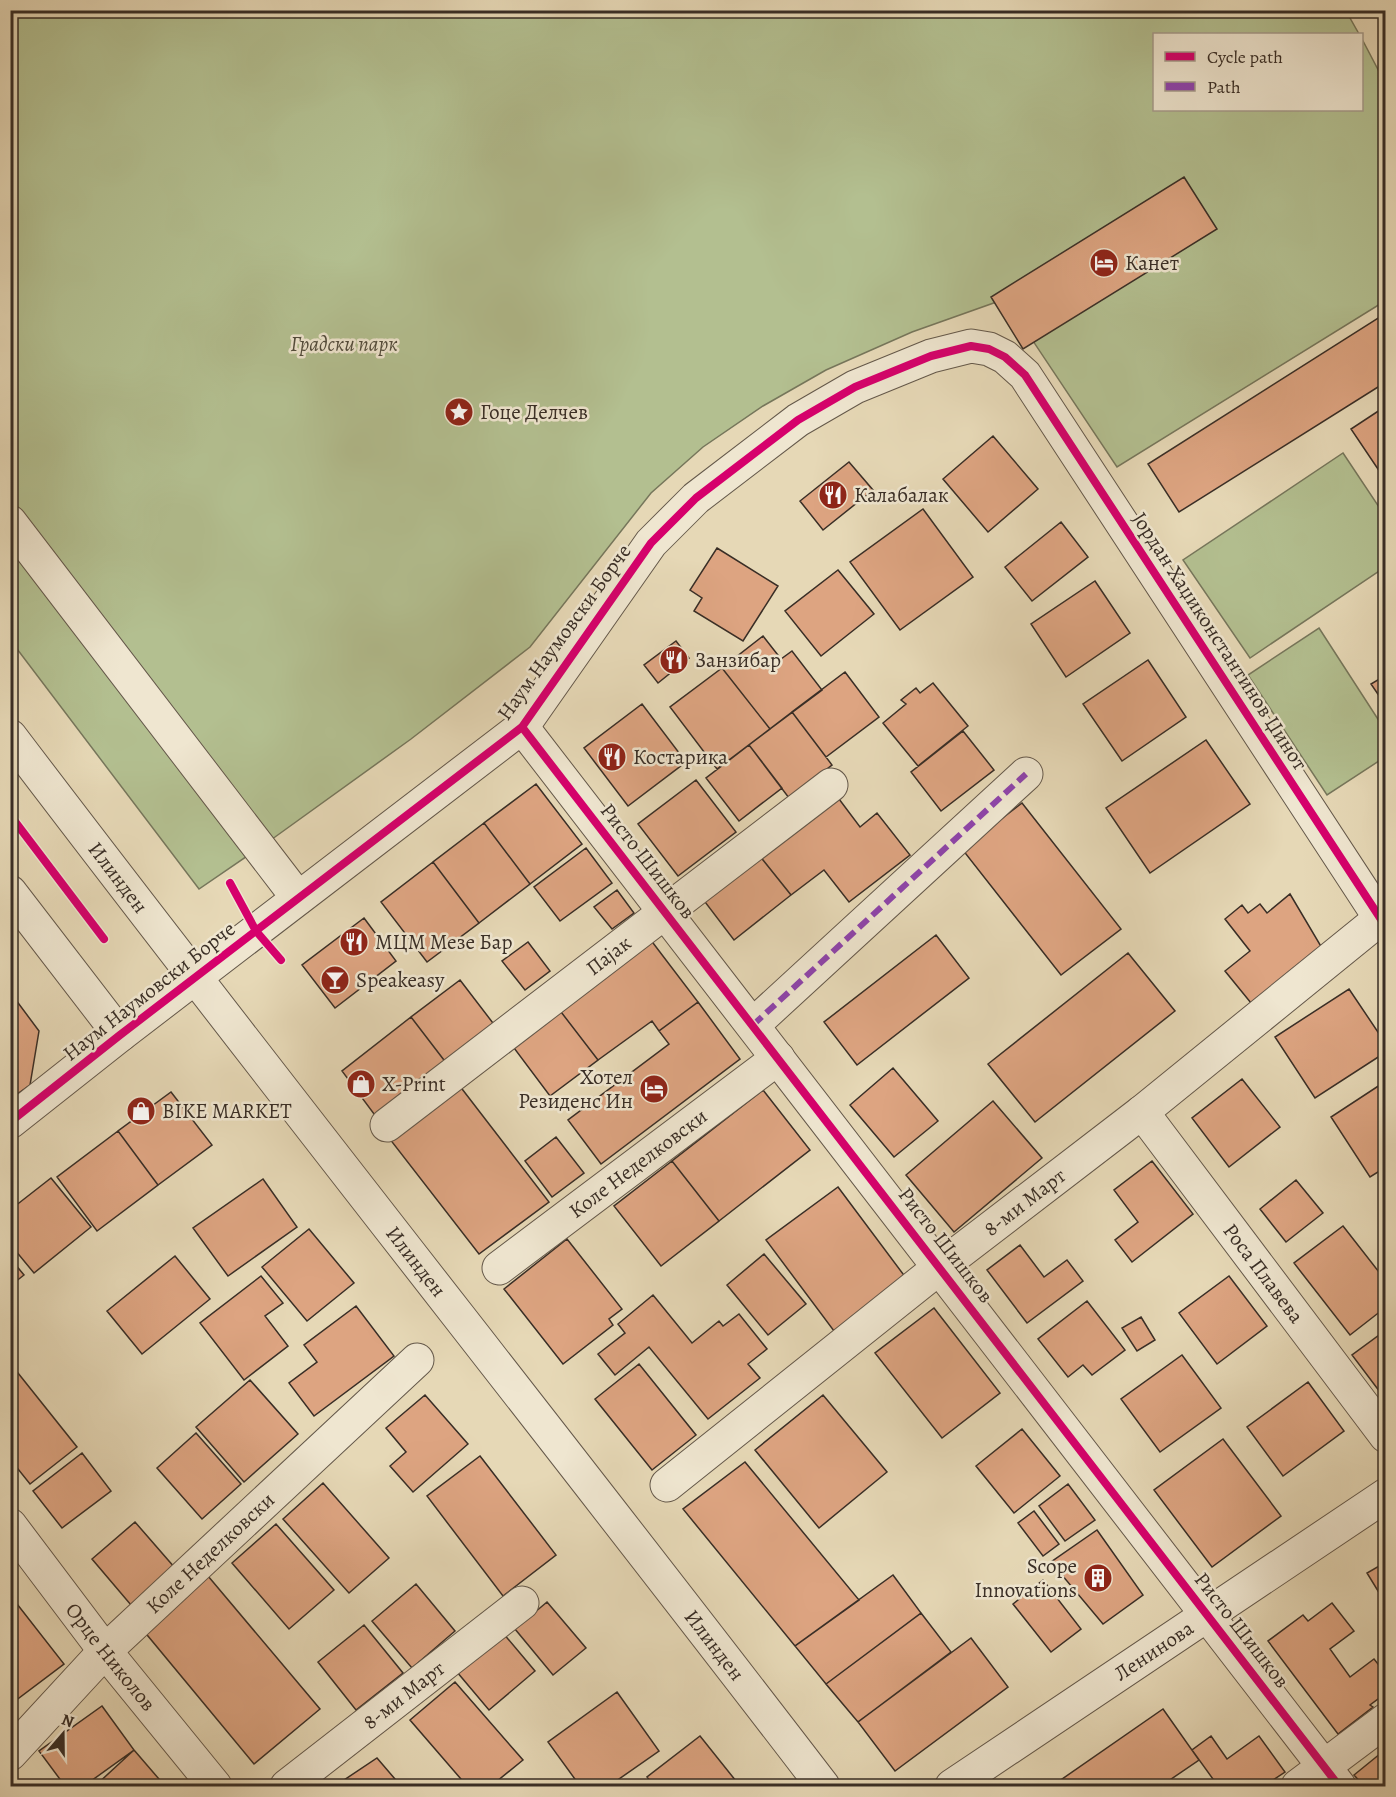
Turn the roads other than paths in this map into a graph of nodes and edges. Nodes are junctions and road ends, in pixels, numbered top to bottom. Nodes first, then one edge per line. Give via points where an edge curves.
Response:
1 (1025, 375) joint
2 (10, 522) edge
3 (522, 727) junction
4 (10, 736) edge
5 (1026, 774) dead end
6 (831, 785) dead end
7 (10, 892) edge
8 (298, 898) junction
9 (666, 913) junction
10 (1383, 922) edge
11 (195, 978) junction
12 (753, 1025) junction
13 (120, 1035) junction
14 (778, 1058) junction
15 (1142, 1112) junction
16 (10, 1122) edge
17 (387, 1125) dead end
18 (940, 1267) junction
19 (499, 1268) dead end
20 (417, 1360) dead end
21 (1386, 1436) edge
22 (667, 1485) dead end
23 (1386, 1495) edge
24 (10, 1525) edge
25 (522, 1604) dead end
26 (1207, 1614) junction
27 (105, 1651) junction
28 (1386, 1720) edge
29 (10, 1754) edge
30 (1332, 1777) edge
31 (215, 1786) edge
32 (287, 1786) edge
33 (823, 1786) edge
34 (952, 1786) edge
35 (1298, 1786) edge

1 - 3 street, Наум Наумовски Борче via 1005,357 971,346 931,356 855,387 798,420 696,498 651,543
1 - 10 street, Јордан Хаџиконстантинов Џинот
2 - 8 street
3 - 8 street, Наум Наумовски Борче
3 - 9 street, Ристо Шишков
4 - 11 street, Илинден
5 - 12 street
6 - 9 street, Пајак
7 - 13 street
8 - 11 street, Наум Наумовски Борче
9 - 12 street, Ристо Шишков
9 - 17 street, Пајак
10 - 15 street, 8-ми Март
11 - 13 street, Наум Наумовски Борче
11 - 33 street, Илинден
12 - 14 street, Ристо Шишков
13 - 16 street, Наум Наумовски Борче
14 - 18 street, Ристо Шишков
14 - 19 street, Коле Неделковски
15 - 18 street, 8-ми Март
15 - 21 street, Роса Плавева
18 - 22 street, 8-ми Март
18 - 26 street, Ристо Шишков
20 - 27 street, Коле Неделковски
23 - 26 street, Ленинова
24 - 27 street, Орце Николов
25 - 32 street, 8-ми Март
26 - 30 street, Ристо Шишков
26 - 34 street, Ленинова
27 - 29 street, Коле Неделковски
27 - 31 street, Орце Николов
28 - 30 street
30 - 35 street

